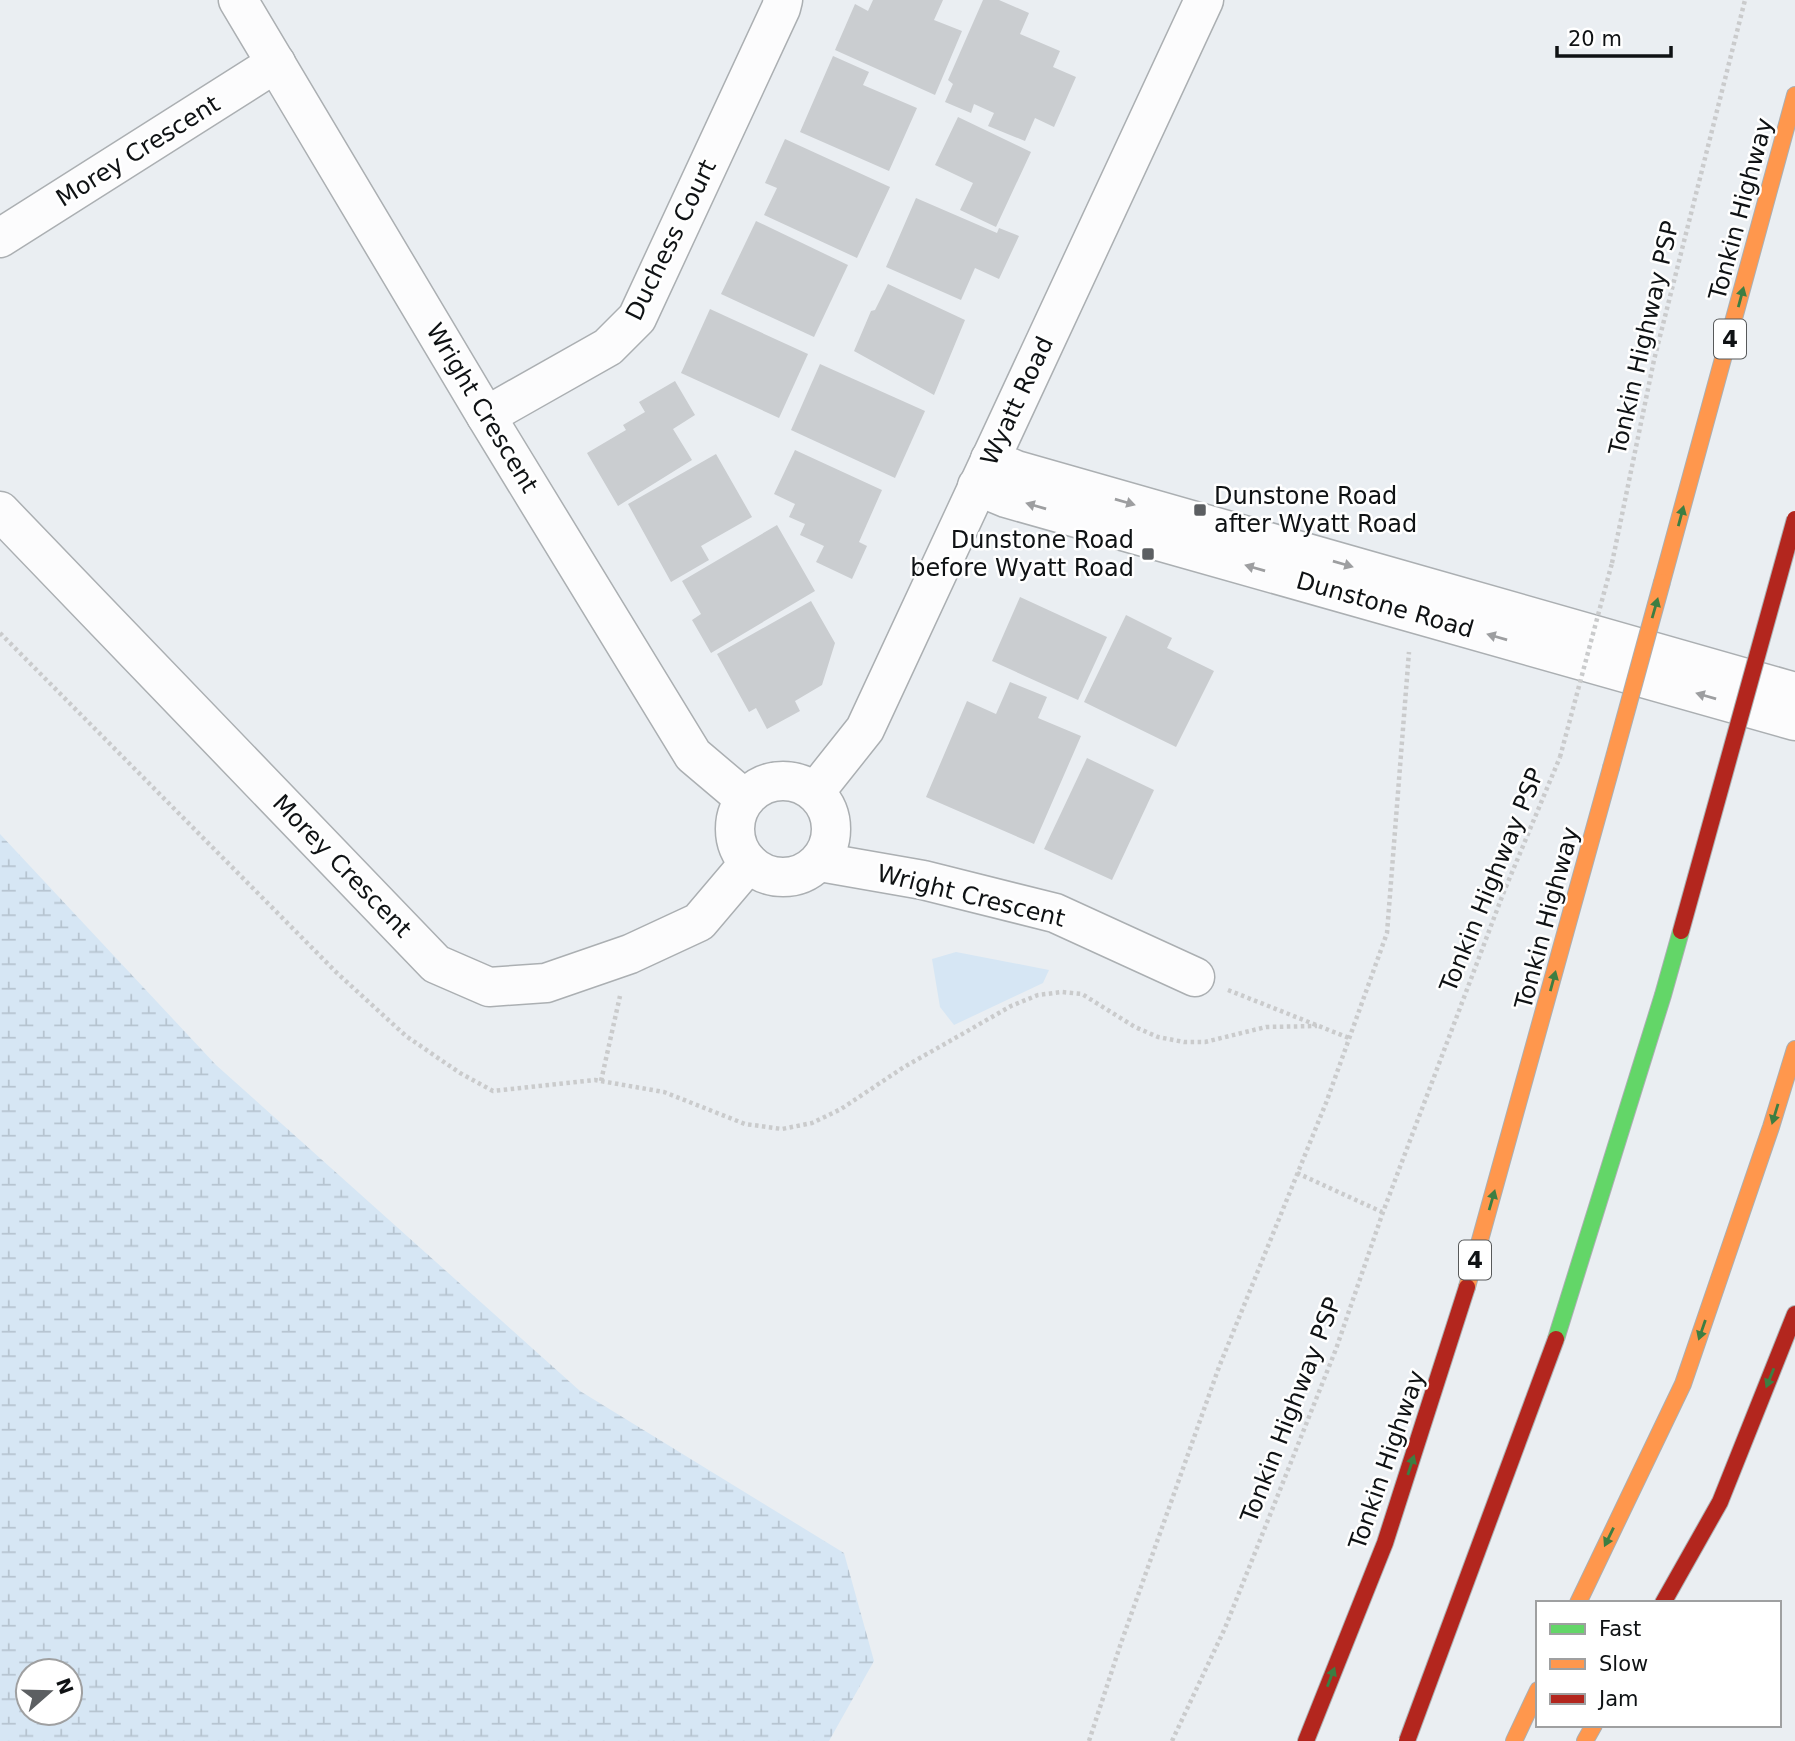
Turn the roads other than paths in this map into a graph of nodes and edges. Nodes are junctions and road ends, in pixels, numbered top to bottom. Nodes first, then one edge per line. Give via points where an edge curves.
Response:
1 (238, 0) edge
2 (783, 0) edge
3 (1204, 0) edge
4 (276, 63) junction
5 (1795, 95) edge
6 (0, 238) edge
7 (486, 416) junction
8 (984, 472) junction
9 (0, 511) edge
10 (1795, 519) edge
11 (1795, 692) edge
12 (1795, 721) edge
13 (815, 792) junction
14 (746, 799) junction
15 (820, 862) junction
16 (749, 863) junction
17 (1195, 977) road end
18 (1795, 1049) edge
19 (1795, 1314) edge
20 (1579, 1601) edge
21 (1664, 1601) edge
22 (1536, 1694) edge
23 (1306, 1741) edge
24 (1407, 1741) edge
25 (1514, 1741) edge

1 - 4 street, Wright Crescent
2 - 7 street, Duchess Court via 637,318 608,347
3 - 8 street, Wyatt Road
4 - 6 street, Morey Crescent
4 - 7 street, Wright Crescent
23 -> 5 highway, Tonkin Highway / 4, bridge via 1394,1517 1457,1324
7 - 14 street, Wright Crescent via 693,755
8 -> 11 street, Dunstone Road via 1016,470
12 -> 8 street, Dunstone Road via 1032,506 1006,498
8 - 13 street, Wyatt Road via 865,729
9 - 16 street, Morey Crescent via 436,964 489,987 546,983 630,954 699,922
10 - 24 highway, bridge via 1663,995 1558,1336
13 - 14 street via 792,781 779,781 766,784
13 - 15 street via 827,807 832,826 830,845
14 - 16 street via 735,831
15 - 16 street via 804,873 784,878 765,874
15 - 17 street, Wright Crescent via 923,880 1055,913
18 -> 20 highway via 1683,1384
19 -> 21 highway via 1720,1502
22 - 25 highway

